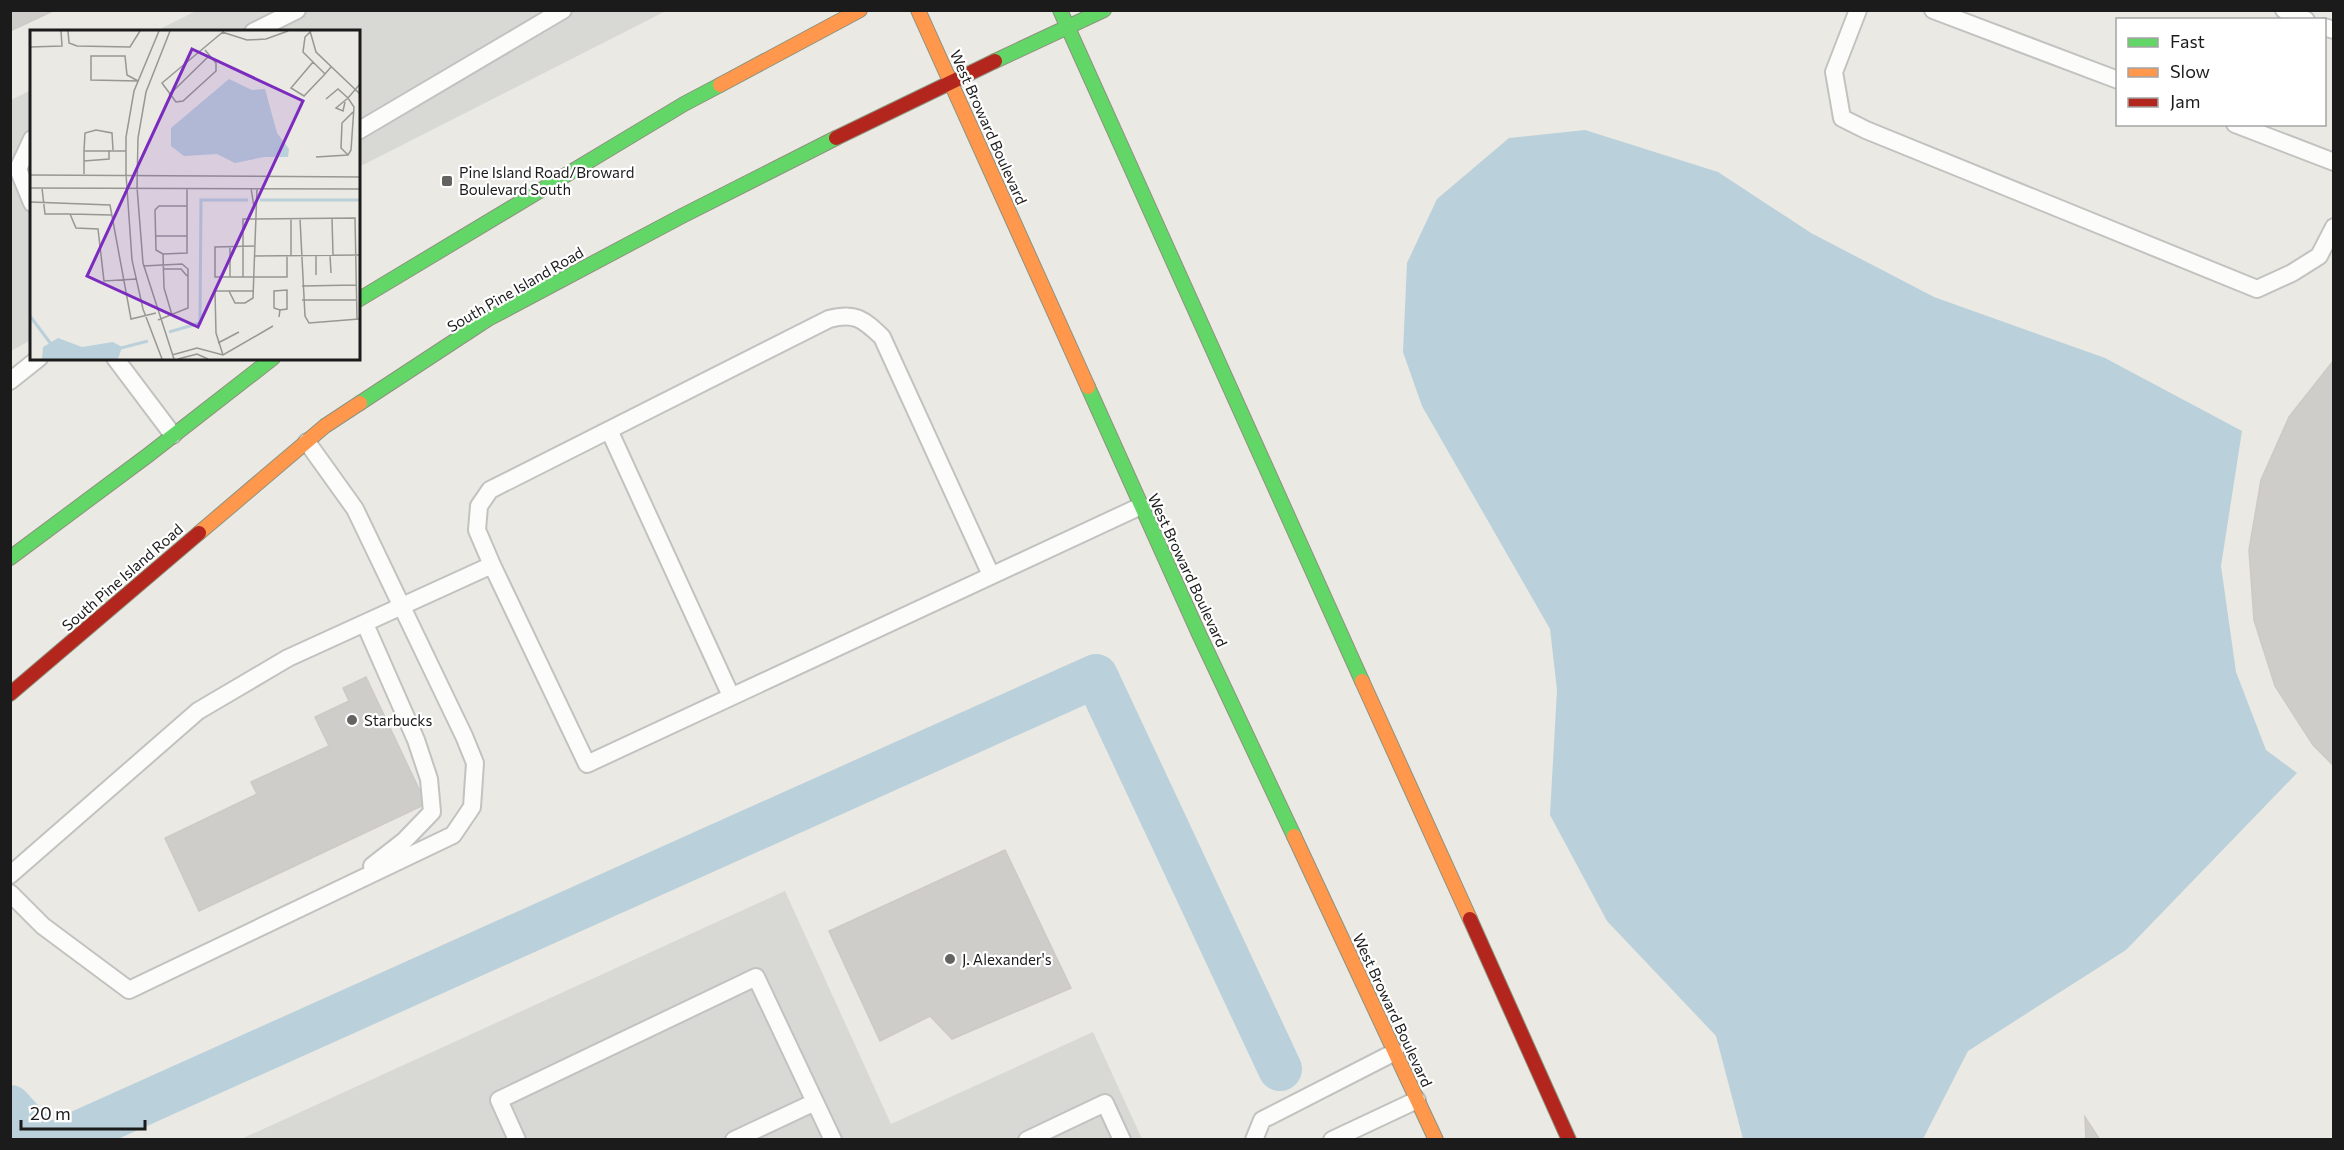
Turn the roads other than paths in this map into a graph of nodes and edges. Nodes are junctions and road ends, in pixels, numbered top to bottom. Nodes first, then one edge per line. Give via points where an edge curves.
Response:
1 (297, 10) edge
2 (563, 10) edge
3 (860, 10) edge
4 (918, 10) edge
5 (1060, 10) edge
6 (1104, 10) edge
7 (1858, 10) edge
8 (1933, 10) edge
9 (2283, 10) edge
10 (2301, 18) edge
11 (1068, 27) junction
12 (258, 30) edge
13 (2116, 79) edge
14 (951, 81) junction
15 (2240, 126) edge
16 (360, 130) edge
17 (30, 143) edge
18 (2334, 162) edge
19 (30, 197) edge
20 (2334, 227) edge
21 (360, 299) edge
22 (36, 360) edge
23 (117, 360) edge
24 (270, 360) edge
25 (10, 381) edge
26 (609, 430) junction
27 (173, 435) junction
28 (307, 442) junction
29 (1141, 506) junction
30 (10, 558) edge
31 (492, 565) junction
32 (992, 575) junction
33 (401, 607) junction
34 (364, 624) junction
35 (10, 694) edge
36 (731, 696) junction
37 (10, 875) edge
38 (351, 884) junction
39 (10, 893) edge
40 (1395, 1052) junction
41 (1417, 1100) junction
42 (815, 1102) junction
43 (517, 1140) edge
44 (735, 1140) edge
45 (833, 1140) edge
46 (1027, 1140) edge
47 (1122, 1140) edge
48 (1254, 1140) edge
49 (1332, 1140) edge
50 (1436, 1140) edge
51 (1569, 1140) edge

1 - 12 lane
2 - 16 lane
3 - 21 main road via 684,104
4 - 14 main road, West Broward Boulevard
5 - 11 main road
6 - 11 main road, South Pine Island Road
7 - 20 lane via 1834,72 1842,118 1866,130 2257,289 2319,256
8 - 13 lane
9 - 10 lane
11 - 14 main road, South Pine Island Road
11 - 51 main road
14 - 28 main road, South Pine Island Road via 488,319 325,426
14 - 29 main road, West Broward Boulevard
15 - 18 lane
17 - 19 lane via 18,169
22 - 25 lane
23 - 27 lane
24 - 27 main road
26 - 31 lane via 490,490 479,506 477,530
26 - 32 lane via 829,319 844,315 864,320 882,337
26 - 36 lane
27 - 30 main road
28 - 33 lane via 355,509
28 - 35 main road, South Pine Island Road
29 - 32 lane
29 - 40 main road, West Broward Boulevard
31 - 33 lane
31 - 36 lane via 587,764
32 - 36 lane
33 - 34 lane
33 - 38 lane via 475,764 472,807 453,835
34 - 37 lane via 288,658 198,711
34 - 38 lane via 416,740 429,779 432,812 404,841
38 - 39 lane via 129,990 44,926
40 - 41 main road, West Broward Boulevard
40 - 48 lane via 1262,1120
41 - 49 lane
41 - 50 main road, West Broward Boulevard
42 - 43 lane via 756,977 499,1100
42 - 44 lane
42 - 45 lane
46 - 47 lane via 1105,1103

